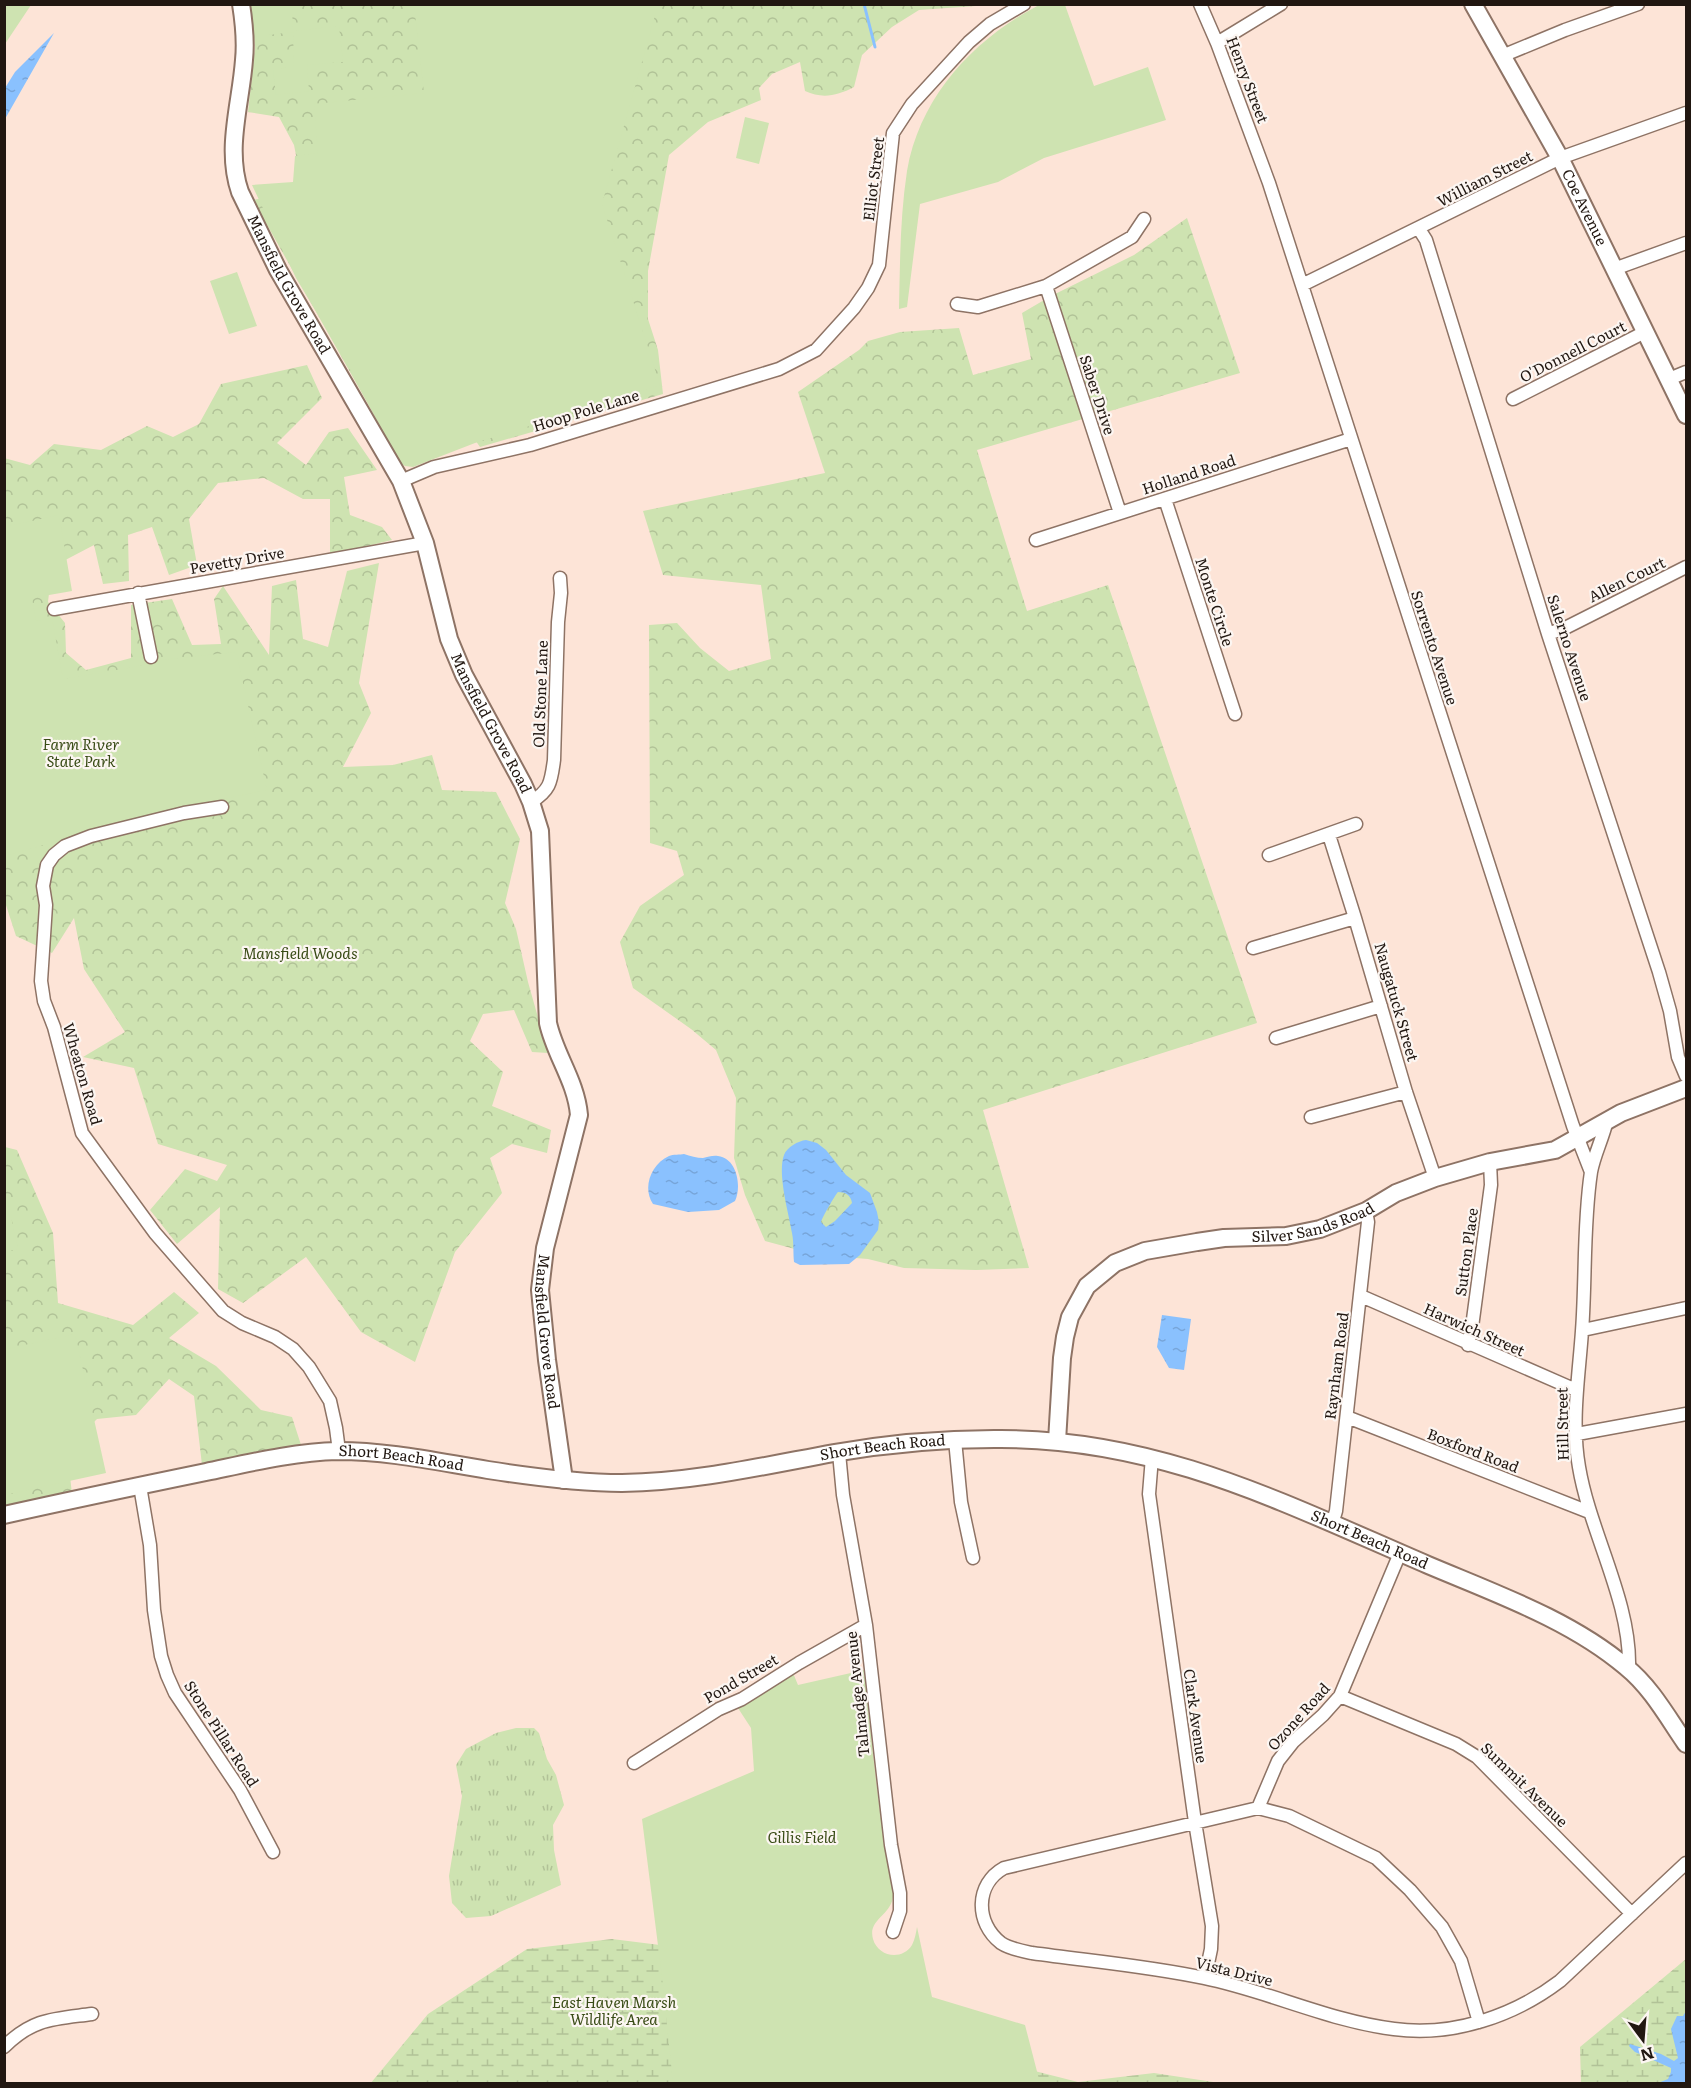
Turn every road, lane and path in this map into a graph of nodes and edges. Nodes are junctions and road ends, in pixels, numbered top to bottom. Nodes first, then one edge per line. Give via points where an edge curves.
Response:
1 (241, 4) edge
2 (1024, 4) edge
3 (1200, 4) edge
4 (1281, 4) edge
5 (1473, 4) edge
6 (1638, 4) edge
7 (1217, 43) junction
8 (1502, 56) junction
9 (1686, 113) edge
10 (1560, 158) junction
11 (1264, 167) joint
12 (1144, 219) dead end
13 (1419, 229) junction
14 (1686, 243) edge
15 (1614, 269) junction
16 (1302, 285) junction
17 (1046, 286) junction
18 (957, 304) dead end
19 (1646, 332) junction
20 (779, 369) joint
21 (1686, 372) edge
22 (1669, 379) junction
23 (1513, 399) dead end
24 (1686, 415) edge
25 (1351, 439) junction
26 (401, 481) junction
27 (1165, 499) junction
28 (1120, 513) junction
29 (1036, 540) dead end
30 (425, 543) junction
31 (1686, 567) edge
32 (560, 578) dead end
33 (138, 593) junction
34 (54, 609) dead end
35 (1548, 634) junction
36 (151, 657) dead end
37 (1235, 714) dead end
38 (531, 802) junction
39 (222, 807) dead end
40 (1356, 824) dead end
41 (1329, 835) junction
42 (1269, 855) dead end
43 (1355, 918) junction
44 (1253, 948) dead end
45 (1381, 1006) junction
46 (1276, 1038) dead end
47 (1686, 1076) edge
48 (1686, 1088) edge
49 (1406, 1092) junction
50 (1311, 1117) dead end
51 (1607, 1120) junction
52 (1578, 1137) junction
53 (1490, 1162) junction
54 (1591, 1172) junction
55 (1435, 1178) junction
56 (1366, 1211) junction
57 (1361, 1296) junction
58 (1686, 1308) edge
59 (1582, 1330) junction
60 (1468, 1345) junction
61 (1576, 1390) junction
62 (1686, 1414) edge
63 (1347, 1417) junction
64 (1577, 1434) junction
65 (955, 1440) junction
66 (1057, 1441) junction
67 (339, 1451) junction
68 (839, 1453) junction
69 (1152, 1457) junction
70 (564, 1480) junction
71 (140, 1486) junction
72 (1589, 1512) junction
73 (4, 1515) edge
74 (1332, 1524) junction
75 (1400, 1553) junction
76 (973, 1558) dead end
77 (866, 1625) junction
78 (1629, 1668) junction
79 (1340, 1695) junction
80 (1686, 1744) edge
81 (634, 1763) dead end
82 (1258, 1808) junction
83 (1195, 1822) junction
84 (273, 1852) dead end
85 (1686, 1863) edge
86 (1632, 1914) junction
87 (893, 1932) dead end
88 (1205, 1978) junction
89 (92, 2014) dead end
90 (1479, 2022) junction
91 (4, 2047) edge

1 - 26 main road, Mansfield Grove Road via 245,42 233,156 236,180 278,270
2 - 20 street, Elliot Street via 969,42 912,104 893,133 879,265 868,288 816,350
3 - 7 street, Henry Street
4 - 7 street
5 - 8 main road, Coe Avenue
6 - 8 street
7 - 11 street, Henry Street
8 - 10 main road, Coe Avenue
9 - 10 street, William Street
10 - 13 street, William Street
10 - 15 main road, Coe Avenue
11 - 16 street, Sorrento Avenue
12 - 17 street via 1132,237
13 - 16 street, William Street
13 - 35 street, Salerno Avenue via 1426,240
14 - 15 street
15 - 19 main road, Coe Avenue
16 - 25 street, Sorrento Avenue
17 - 18 street via 978,307
17 - 28 street, Saber Drive
19 - 22 main road, Coe Avenue
19 - 23 street, O'Donnell Court
20 - 26 street, Hoop Pole Lane via 530,445 434,467
21 - 22 street
22 - 24 main road, Coe Avenue
25 - 27 street, Holland Road
25 - 52 street, Sorrento Avenue
26 - 30 main road, Mansfield Grove Road
27 - 28 street, Holland Road
27 - 37 street, Monte Circle
28 - 29 street, Holland Road
30 - 33 street, Pevetty Drive
30 - 38 main road, Mansfield Grove Road via 453,650
31 - 35 street, Allen Court
32 - 38 street, Old Stone Lane via 552,778 542,796
33 - 34 street, Pevetty Drive
33 - 36 street
35 - 47 street, Salerno Avenue via 1659,972
38 - 70 main road, Mansfield Grove Road via 543,850 548,1023 573,1086 579,1115 545,1248 540,1290
39 - 67 street, Wheaton Road via 91,836 54,855 47,865 43,886 44,1001 82,1133 155,1233 223,1311 275,1337 309,1367 330,1401
40 - 41 street
41 - 42 street
41 - 43 street, Naugatuck Street
43 - 44 street
43 - 45 street, Naugatuck Street
45 - 46 street
45 - 49 street, Naugatuck Street
48 - 51 main road, Silver Sands Road
49 - 50 street
49 - 55 street, Naugatuck Street
51 - 52 main road, Silver Sands Road
51 - 54 street, Hill Street
52 - 53 main road, Silver Sands Road via 1546,1152
52 - 54 street, Hill Street
53 - 55 main road, Silver Sands Road
53 - 60 street, Sutton Place via 1491,1185
54 - 59 street, Hill Street
55 - 56 main road, Silver Sands Road via 1396,1193
56 - 57 street, Raynham Road
56 - 66 main road, Silver Sands Road via 1303,1233 1224,1238 1144,1251 1103,1271 1088,1286 1070,1317
57 - 60 street, Harwich Street
57 - 63 street, Raynham Road
58 - 59 street
59 - 61 street, Hill Street
60 - 61 street, Harwich Street
61 - 64 street, Hill Street
62 - 64 street
63 - 72 street, Boxford Road
63 - 74 street, Raynham Road
64 - 72 street, Hill Street via 1578,1463
65 - 66 main road, Short Beach Road
65 - 68 main road, Short Beach Road
65 - 76 street via 961,1502
66 - 69 main road, Short Beach Road
67 - 70 main road, Short Beach Road via 404,1455
67 - 71 main road, Short Beach Road via 279,1457
68 - 70 main road, Short Beach Road via 684,1479 621,1483
68 - 77 street, Talmadge Avenue
69 - 74 main road, Short Beach Road via 1254,1490
69 - 83 street, Clark Avenue via 1149,1494
71 - 73 main road, Short Beach Road
71 - 84 street, Stone Pillar Road via 150,1545 154,1610 167,1675 240,1790
72 - 78 street, Hill Street via 1621,1608
74 - 75 main road, Short Beach Road
75 - 78 main road, Short Beach Road via 1571,1630
75 - 79 street, Ozone Road
77 - 81 street, Pond Street
77 - 87 street, Talmadge Avenue via 900,1893 900,1911
78 - 80 main road, Short Beach Road
79 - 82 street, Ozone Road via 1278,1761
79 - 86 street, Summit Avenue via 1477,1756
82 - 83 street
82 - 90 street via 1289,1816 1376,1858 1410,1890 1442,1927 1461,1961
83 - 88 street, Clark Avenue via 1212,1926
83 - 88 street, Vista Drive via 1004,1868 988,1881 982,1903 990,1931 1006,1946
85 - 86 street, Vista Drive
86 - 90 street, Vista Drive via 1541,1996
88 - 90 street, Vista Drive via 1394,2030 1426,2031
89 - 91 street via 44,2020

